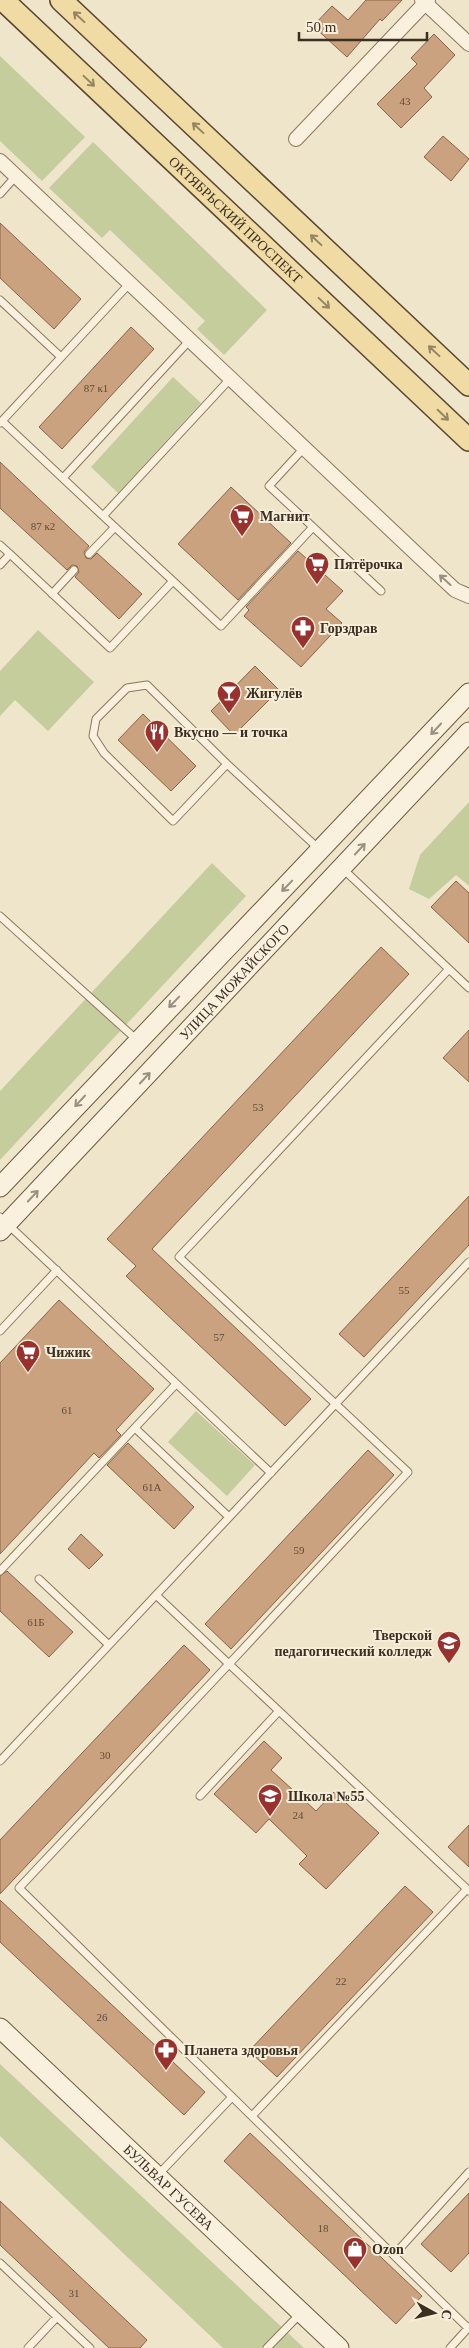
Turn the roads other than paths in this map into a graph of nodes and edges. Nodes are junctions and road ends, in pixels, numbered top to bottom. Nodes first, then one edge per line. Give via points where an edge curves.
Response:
1 (3, 0) edge
2 (61, 0) edge
3 (425, 1) edge
4 (469, 44) edge
5 (296, 139) dead end
6 (0, 161) edge
7 (16, 176) junction
8 (0, 194) edge
9 (130, 283) junction
10 (0, 300) edge
11 (190, 340) junction
12 (61, 357) junction
13 (230, 378) junction
14 (469, 385) edge
15 (1, 422) edge
16 (469, 440) edge
17 (304, 448) junction
18 (62, 478) junction
19 (103, 516) junction
20 (115, 526) junction
21 (313, 527) junction
22 (0, 545) edge
23 (10, 554) junction
24 (90, 554) dead end
25 (0, 564) edge
26 (74, 570) dead end
27 (173, 581) junction
28 (381, 591) dead end
29 (52, 594) junction
30 (469, 596) edge
31 (469, 693) edge
32 (469, 732) edge
33 (227, 764) junction
34 (321, 851) junction
35 (342, 868) junction
36 (0, 916) edge
37 (449, 969) junction
38 (469, 988) edge
39 (137, 1040) junction
40 (0, 1186) edge
41 (2, 1224) edge
42 (469, 1262) edge
43 (56, 1270) junction
44 (0, 1330) edge
45 (176, 1384) junction
46 (336, 1404) junction
47 (135, 1428) junction
48 (271, 1473) junction
49 (229, 1517) junction
50 (0, 1572) edge
51 (39, 1579) dead end
52 (156, 1595) junction
53 (109, 1645) junction
54 (229, 1664) junction
55 (279, 1711) junction
56 (0, 1761) edge
57 (200, 1796) dead end
58 (468, 1890) edge
59 (0, 2028) edge
60 (232, 2097) junction
61 (252, 2116) junction
62 (469, 2172) edge
63 (157, 2176) junction
64 (394, 2255) junction
65 (0, 2263) edge
66 (302, 2313) junction
67 (57, 2317) junction
68 (469, 2328) edge
69 (28, 2348) edge
70 (90, 2348) edge
71 (268, 2348) edge
72 (339, 2348) edge
73 (450, 2348) edge

1 -> 16 main road, ОКТЯБРЬСКИЙ ПРОСПЕКТ
14 -> 2 main road
3 - 4 street
3 - 5 street
6 - 7 street
7 - 8 lane
7 - 9 street
9 - 11 street
9 - 12 lane
10 - 12 lane
11 - 13 street
11 - 18 lane
12 - 15 lane
13 - 17 street
13 - 19 lane
15 - 18 lane
17 - 21 lane via 269,486
30 -> 17 street via 455,590
18 - 19 lane
19 - 20 lane
20 - 24 lane
20 - 27 lane
21 - 27 lane via 222,626
21 - 28 lane
22 - 23 lane
23 - 25 lane
23 - 29 lane
26 - 29 lane
27 - 29 lane via 110,648
31 -> 34 main road, УЛИЦА МОЖАЙСКОГО
35 -> 32 main road, УЛИЦА МОЖАЙСКОГО
33 - 33 lane via 147,685 127,688 96,719 93,736 104,753 173,821
33 - 34 lane
34 -> 39 main road, УЛИЦА МОЖАЙСКОГО
35 - 37 lane
41 -> 35 main road, УЛИЦА МОЖАЙСКОГО
36 - 39 lane
37 - 38 lane
37 - 46 lane via 179,1257
39 -> 40 main road, УЛИЦА МОЖАЙСКОГО
41 - 43 lane
42 - 46 lane
43 - 44 lane
43 - 45 lane
45 - 47 lane
45 - 48 lane
46 - 48 lane
46 - 54 lane via 408,1472
47 - 49 lane
47 - 50 lane
48 - 49 lane
49 - 52 lane
51 - 53 lane
52 - 53 lane
52 - 54 lane
53 - 56 lane
54 - 55 lane
54 - 60 lane via 19,1888
55 - 57 lane
55 - 58 lane
58 - 61 lane
59 - 63 main road, БУЛЬВАР ГУСЕВА
60 - 61 lane
60 - 63 lane
61 - 64 lane
62 - 64 lane
63 - 66 main road, БУЛЬВАР ГУСЕВА
64 - 68 lane
65 - 67 lane
66 - 71 lane
66 - 72 main road, БУЛЬВАР ГУСЕВА
67 - 69 lane
67 - 70 lane
68 - 73 lane

